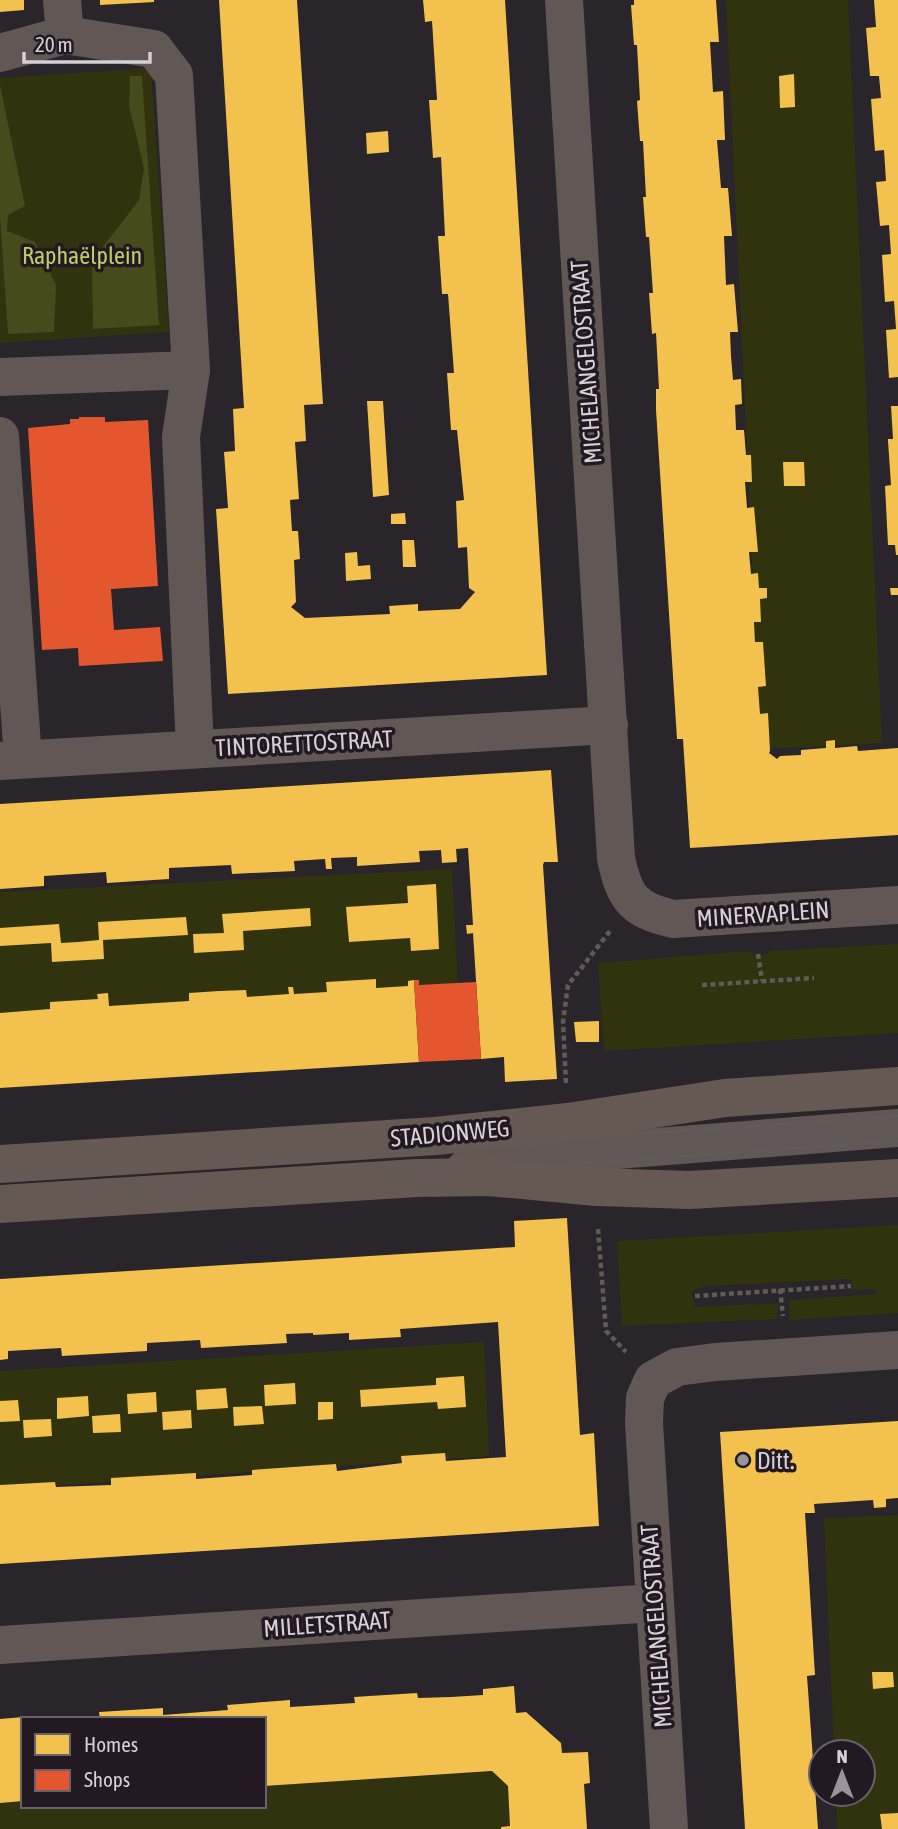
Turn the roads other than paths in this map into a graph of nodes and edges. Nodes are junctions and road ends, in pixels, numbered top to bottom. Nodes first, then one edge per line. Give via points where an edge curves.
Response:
1 (564, 0) edge
2 (64, 18) edge
3 (0, 54) edge
4 (191, 370) junction
5 (0, 377) edge
6 (0, 436) edge
7 (609, 725) junction
8 (195, 749) junction
9 (11, 760) edge
10 (898, 905) edge
11 (898, 1086) edge
12 (898, 1128) edge
13 (0, 1164) edge
14 (416, 1178) junction
15 (898, 1178) edge
16 (0, 1204) edge
17 (898, 1350) edge
18 (655, 1603) junction
19 (0, 1645) edge
20 (669, 1829) edge

1 - 7 street, MICHELANGELOSTRAAT
2 - 3 street
2 - 4 street via 154,49 174,75
4 - 5 street
4 - 8 street via 181,437
6 - 9 street
7 - 8 street, TINTORETTOSTRAAT
7 - 10 street, MINERVAPLEIN via 616,858 621,881 633,901 649,914 673,919
8 - 9 street, TINTORETTOSTRAAT
11 - 13 main road, STADIONWEG via 725,1098 435,1136
12 - 14 street, STADIONWEG via 540,1156
14 - 15 main road, STADIONWEG via 489,1177 689,1190
14 - 16 main road, STADIONWEG
17 - 18 street, MICHELANGELOSTRAAT via 715,1362 677,1367 653,1380 645,1398 644,1423
18 - 19 street, MILLETSTRAAT
18 - 20 street, MICHELANGELOSTRAAT

